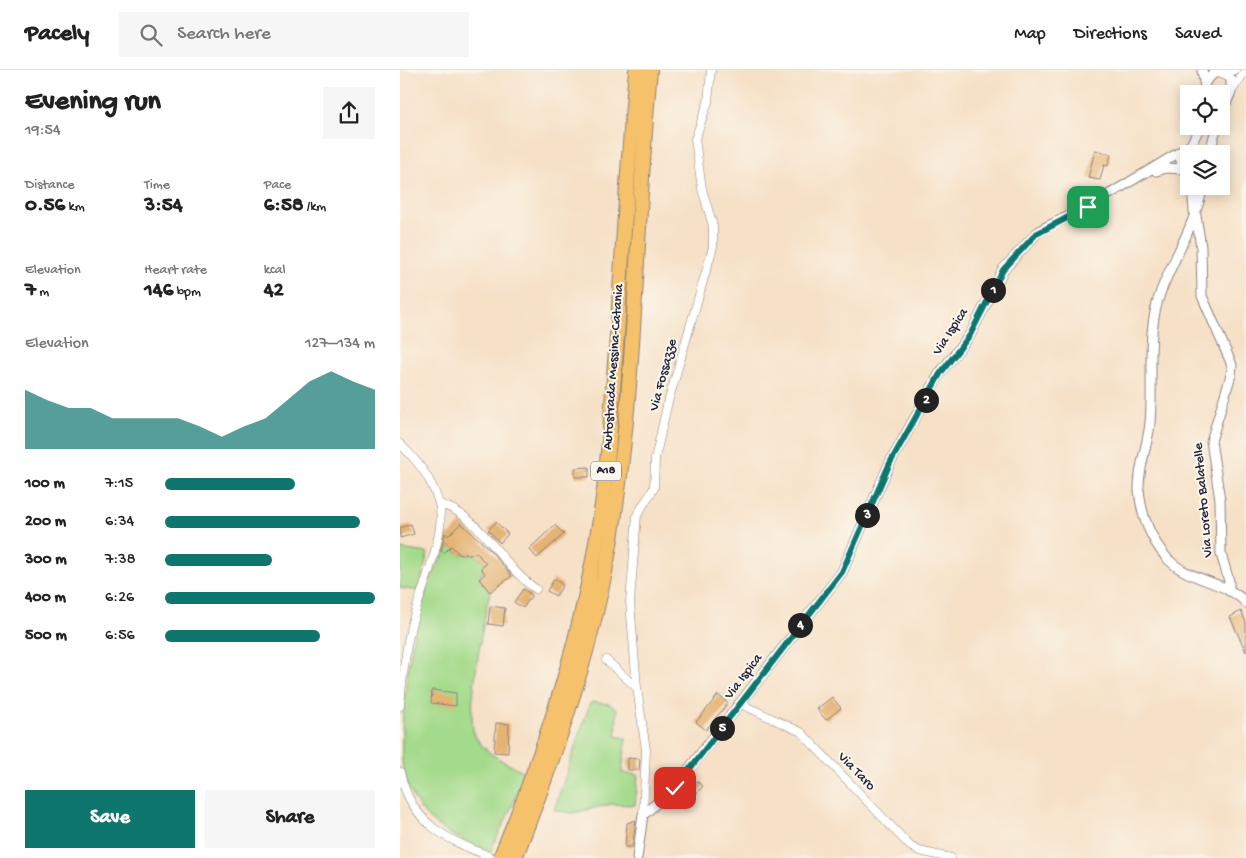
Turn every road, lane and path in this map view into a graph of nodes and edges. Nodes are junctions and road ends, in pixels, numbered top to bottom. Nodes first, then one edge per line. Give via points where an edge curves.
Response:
1 (636, 70) edge
2 (650, 70) edge
3 (711, 70) edge
4 (1202, 70) edge
5 (1235, 70) edge
6 (1246, 70) edge
7 (1221, 72) edge
8 (1205, 82) junction
9 (1205, 85) edge
10 (1232, 92) junction
11 (1230, 96) edge
12 (1180, 152) edge
13 (1180, 171) edge
14 (1139, 176) junction
15 (1193, 195) edge
16 (1201, 195) edge
17 (1194, 220) junction
18 (1186, 240) junction
19 (1201, 247) junction
20 (400, 444) edge
21 (440, 504) junction
22 (536, 590) dead end
23 (1230, 591) junction
24 (1246, 603) edge
25 (606, 660) dead end
26 (637, 688) junction
27 (741, 704) junction
28 (400, 706) edge
29 (400, 772) edge
30 (643, 815) junction
31 (496, 858) edge
32 (515, 858) edge
33 (637, 858) edge
34 (951, 858) edge

1 - 31 highway, Autostrada Messina-Catania / A18 via 609,448 599,527 582,614 558,699 540,756
2 - 32 highway, Autostrada Messina-Catania / A18 via 627,398 612,530 595,616 570,712
3 - 26 street, Via Fossazze via 708,102 695,139 702,189 713,226 713,247 667,406 655,459 654,488 637,515 630,602
4 - 8 street
5 - 7 street
6 - 10 street
7 - 8 street via 1209,76
7 - 10 street via 1231,79
8 - 9 street
10 - 11 street
12 - 14 street
13 - 14 street via 1166,168
14 - 27 street, Via Ispica via 1036,234 1003,270 970,335 940,374 890,463 842,572
15 - 17 street
16 - 17 street
17 - 18 street
17 - 19 street, Via Loreto Balatelle
18 - 19 street
18 - 23 street via 1161,292 1152,328 1152,403 1140,474 1141,504 1146,525 1166,557 1190,576
19 - 23 street, Via Loreto Balatelle via 1200,286 1204,304 1232,365 1211,441 1220,500 1221,554
20 - 21 street via 416,460
21 - 22 street via 473,524 521,580
21 - 28 street via 439,531 410,629
23 - 24 street
25 - 26 street
26 - 30 street via 646,750
27 - 30 street, Via Ispica via 675,788
27 - 34 street, Via Taro via 801,732 910,846
29 - 31 street via 410,802 429,826 460,844
30 - 33 street

